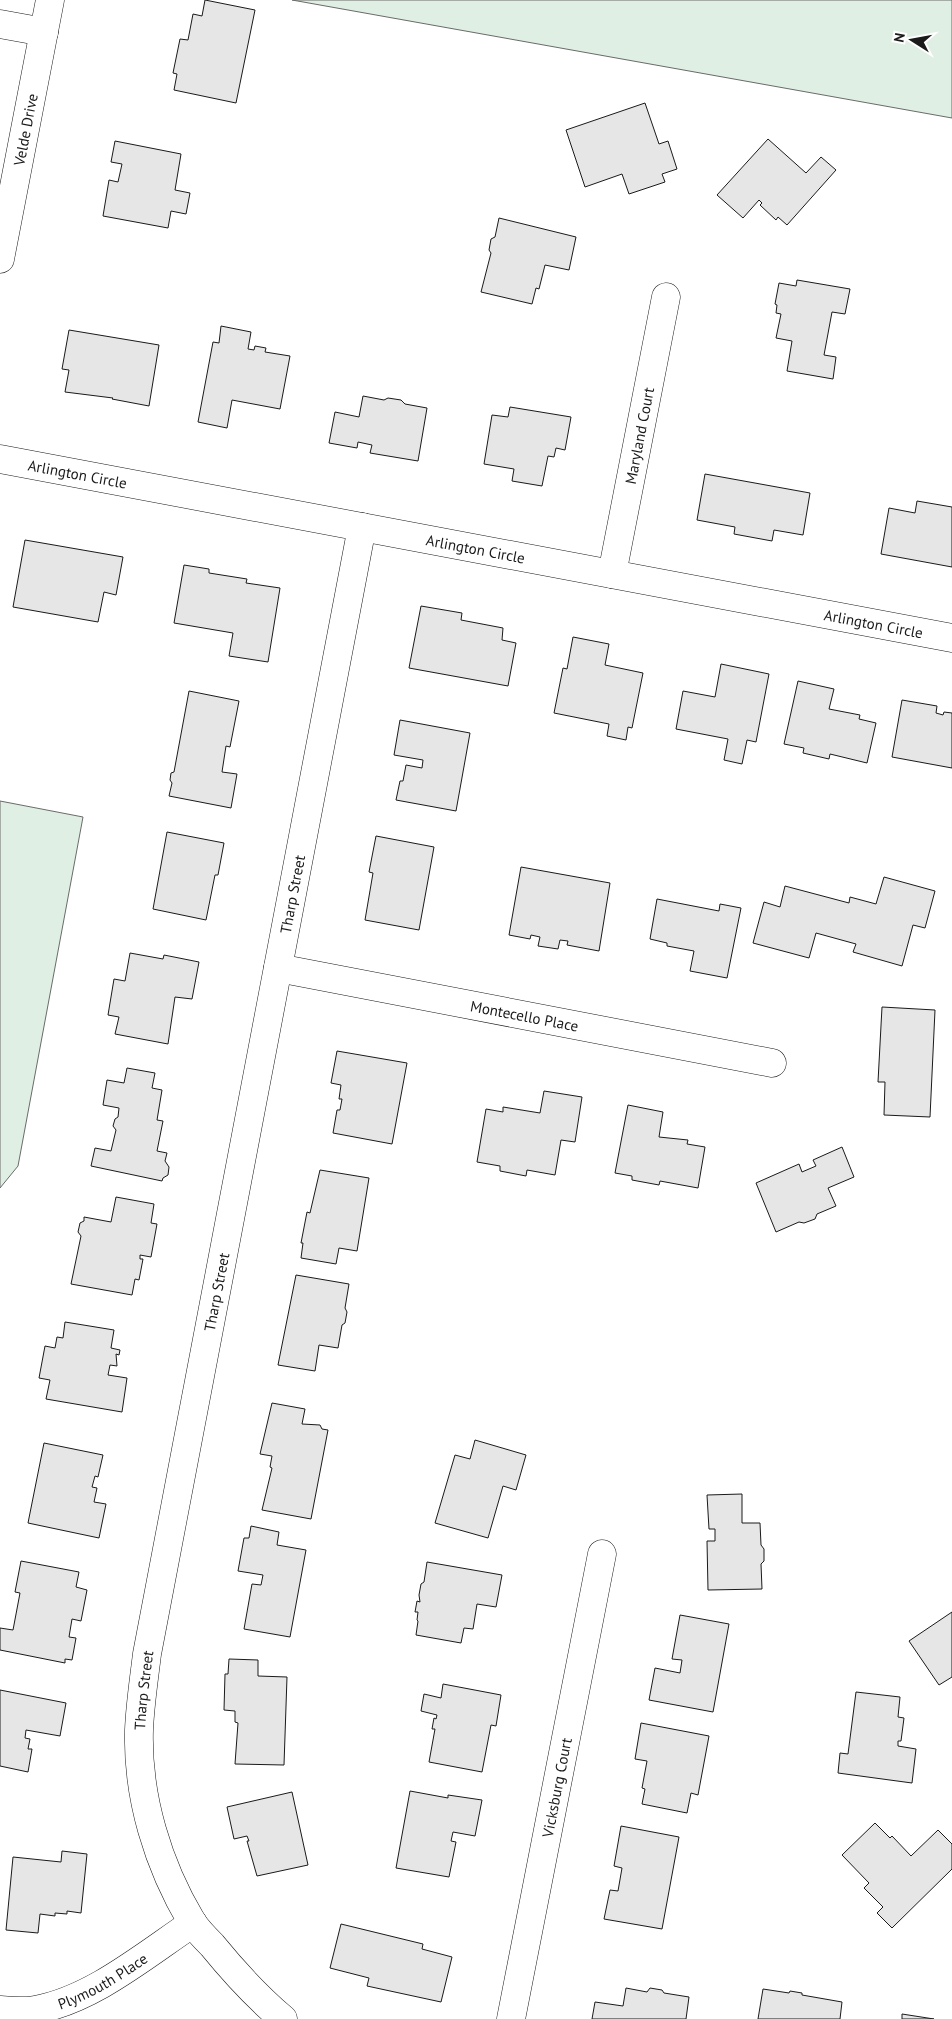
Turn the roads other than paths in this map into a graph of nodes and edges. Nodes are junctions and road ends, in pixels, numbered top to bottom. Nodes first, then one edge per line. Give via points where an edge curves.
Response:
1 (50, 0) edge
2 (0, 24) edge
3 (44, 32) junction
4 (0, 259) edge
5 (666, 297) dead end
6 (0, 459) edge
7 (362, 527) junction
8 (612, 574) junction
9 (952, 638) edge
10 (278, 968) junction
11 (772, 1063) dead end
12 (602, 1554) dead end
13 (193, 1923) junction
14 (0, 2010) edge
15 (283, 2019) edge
16 (511, 2019) edge

1 - 3 street, Velde Drive
2 - 3 street
3 - 4 street, Velde Drive
5 - 8 street, Maryland Court
6 - 7 street, Arlington Circle
7 - 8 street, Arlington Circle
7 - 10 street, Tharp Street
8 - 9 street, Arlington Circle
10 - 11 street, Montecello Place
10 - 13 street, Tharp Street via 142,1694 140,1757 150,1824 167,1872
12 - 16 street, Vicksburg Court
13 - 14 street, Plymouth Place via 85,1993 40,2009
13 - 15 street, Tharp Street via 262,2001

